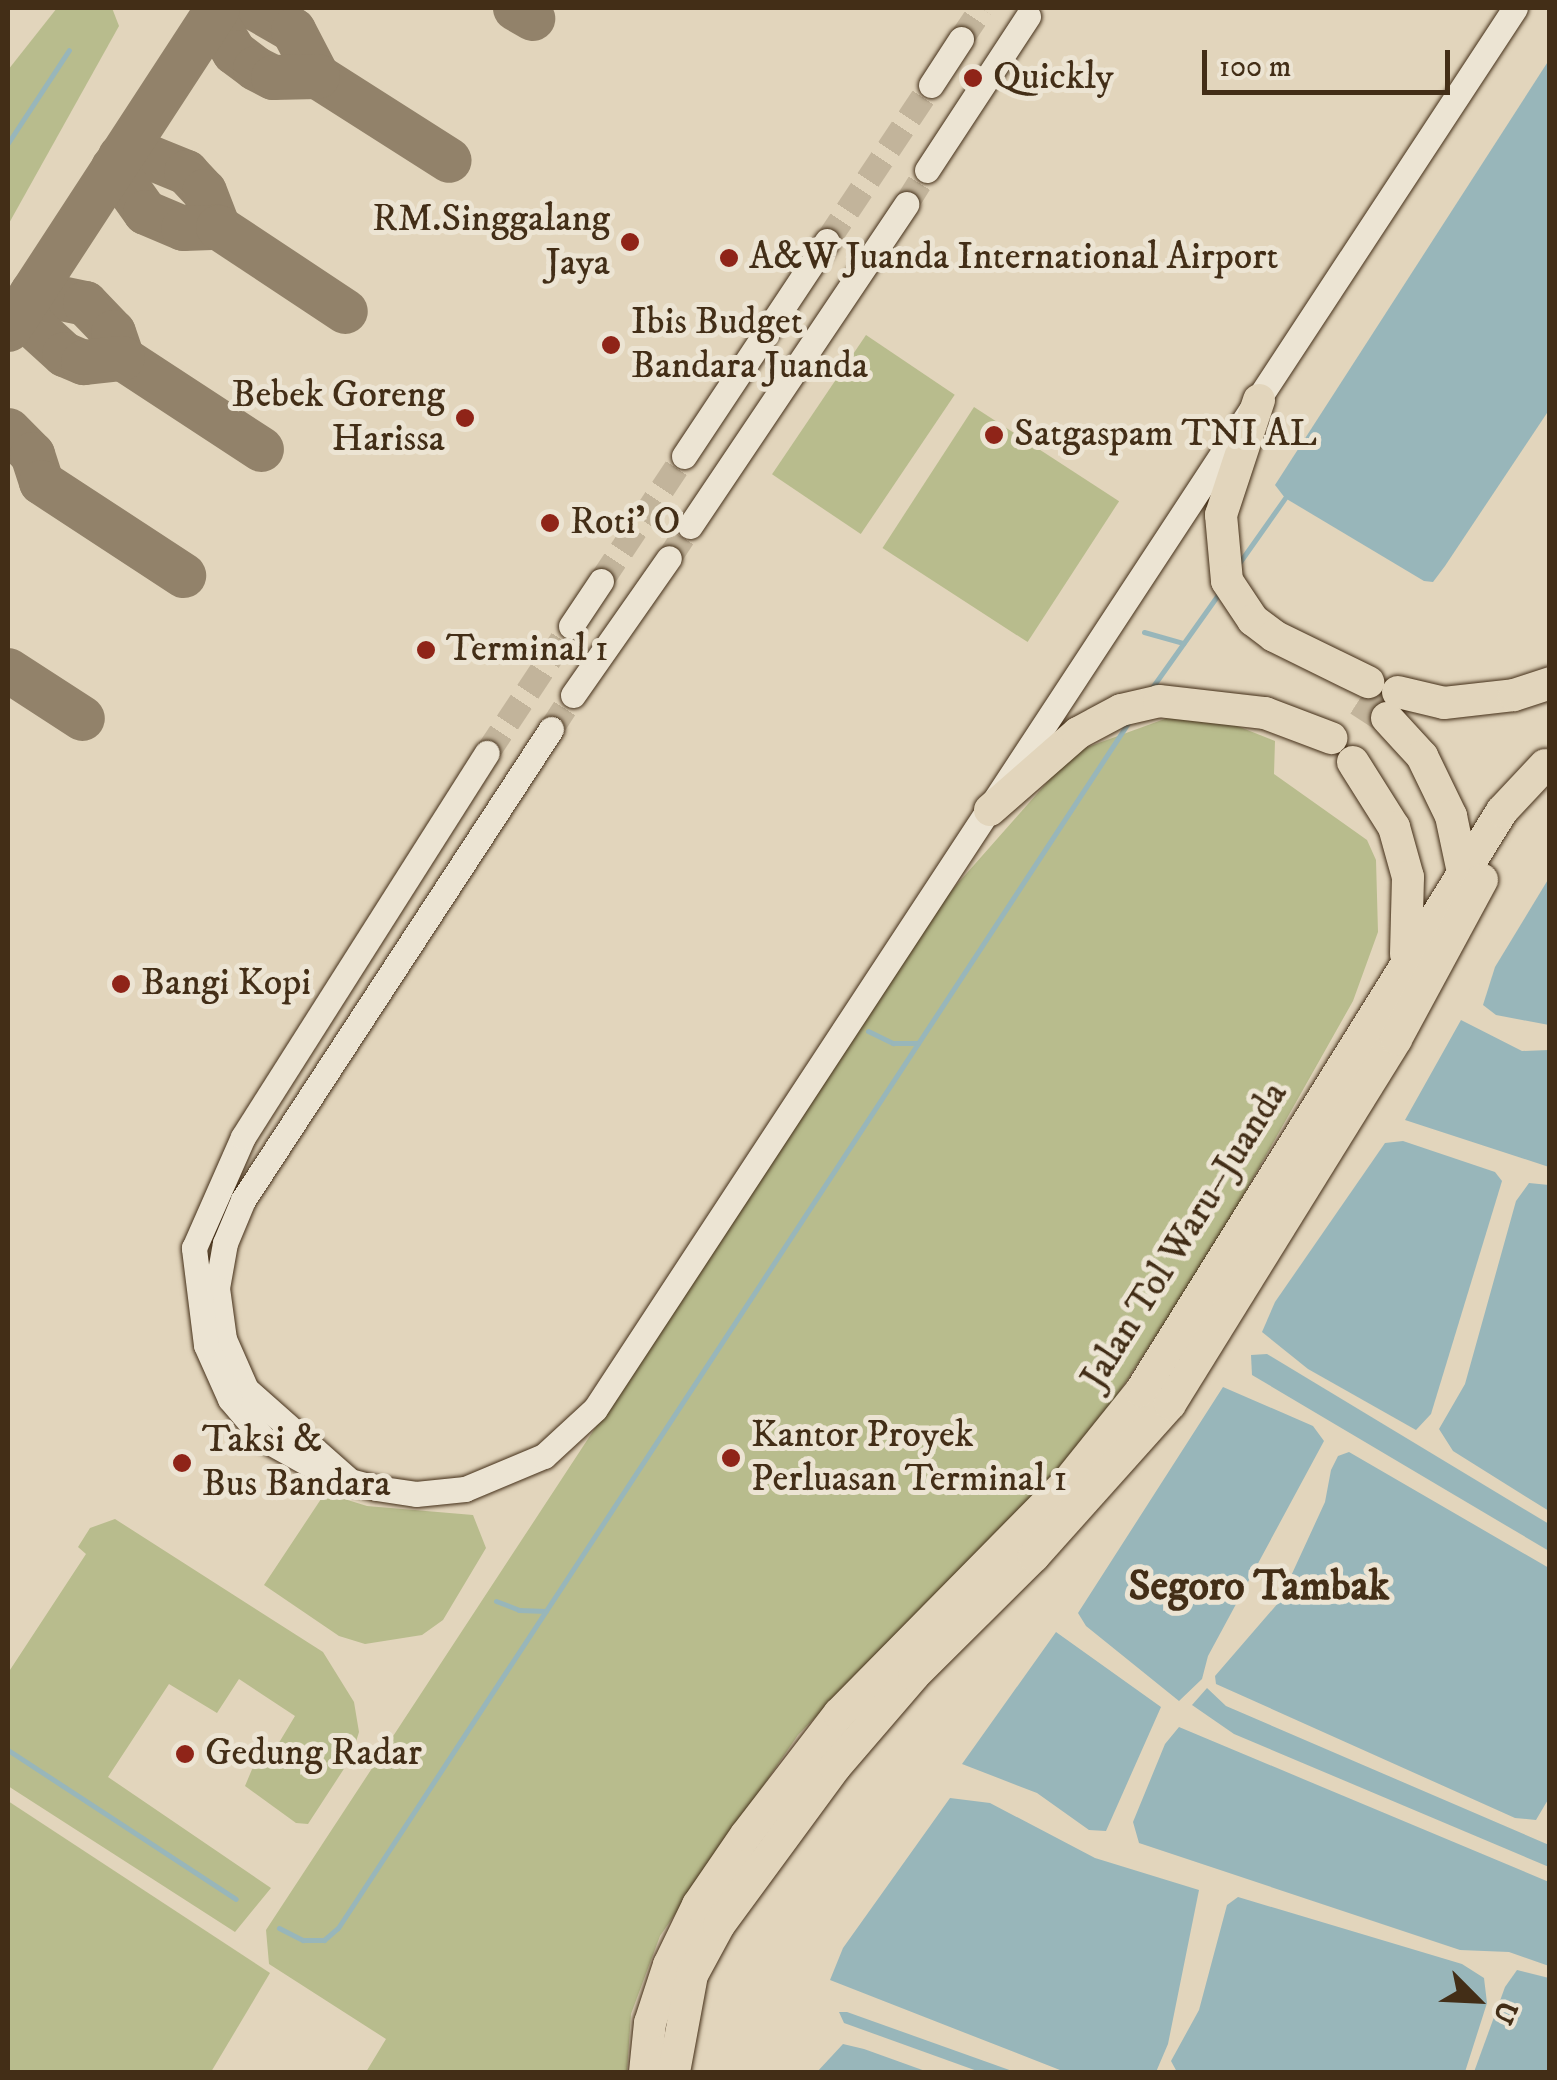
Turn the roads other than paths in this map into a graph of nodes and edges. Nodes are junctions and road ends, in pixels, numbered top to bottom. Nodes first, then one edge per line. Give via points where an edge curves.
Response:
1 (1516, 8) edge
2 (1028, 16) dead end
3 (961, 39) tunnel mouth
4 (931, 84) tunnel mouth
5 (927, 170) tunnel mouth
6 (906, 204) tunnel mouth
7 (827, 241) tunnel mouth
8 (1259, 400) junction
9 (684, 456) tunnel mouth
10 (690, 526) tunnel mouth
11 (668, 558) tunnel mouth
12 (602, 581) tunnel mouth
13 (571, 626) tunnel mouth
14 (1550, 683) edge
15 (573, 694) tunnel mouth
16 (1378, 698) junction
17 (550, 729) tunnel mouth
18 (487, 753) tunnel mouth
19 (1547, 762) edge
20 (990, 810) junction
21 (1465, 871) junction
22 (1465, 911) junction
23 (1406, 959) junction
24 (306, 1101) junction
25 (244, 1137) junction
26 (350, 1481) junction
27 (645, 2072) edge
28 (674, 2072) edge

1 - 8 street
2 - 5 street
3 - 4 street
6 - 10 street
7 - 9 street
8 - 16 highway via 1226,488 1222,562 1234,598 1253,620
8 - 20 street
11 - 15 street
12 - 13 street
14 - 16 highway via 1514,695 1444,703
16 - 21 highway via 1422,756 1451,816
17 - 24 street
18 - 25 street
19 - 21 highway, Jalan Tol Waru–Juanda via 1502,810
19 - 22 highway, Jalan Tol Waru–Juanda
20 - 23 highway via 1049,755 1121,710 1160,701 1265,713 1342,750 1394,827 1408,877
20 - 26 street via 595,1409 544,1456 466,1489 416,1494
21 - 22 highway
21 - 23 highway, Jalan Tol Waru–Juanda
22 - 28 highway, Jalan Tol Waru–Juanda via 1396,1040 1170,1404 891,1702 719,1925 692,1975
23 - 27 highway, Jalan Tol Waru–Juanda via 1141,1391 1067,1483 839,1714 717,1878 657,1994
24 - 25 street
24 - 26 street via 243,1200 225,1243 217,1288 224,1338 246,1388
25 - 26 street via 194,1248 206,1345 230,1398 264,1439 307,1466

